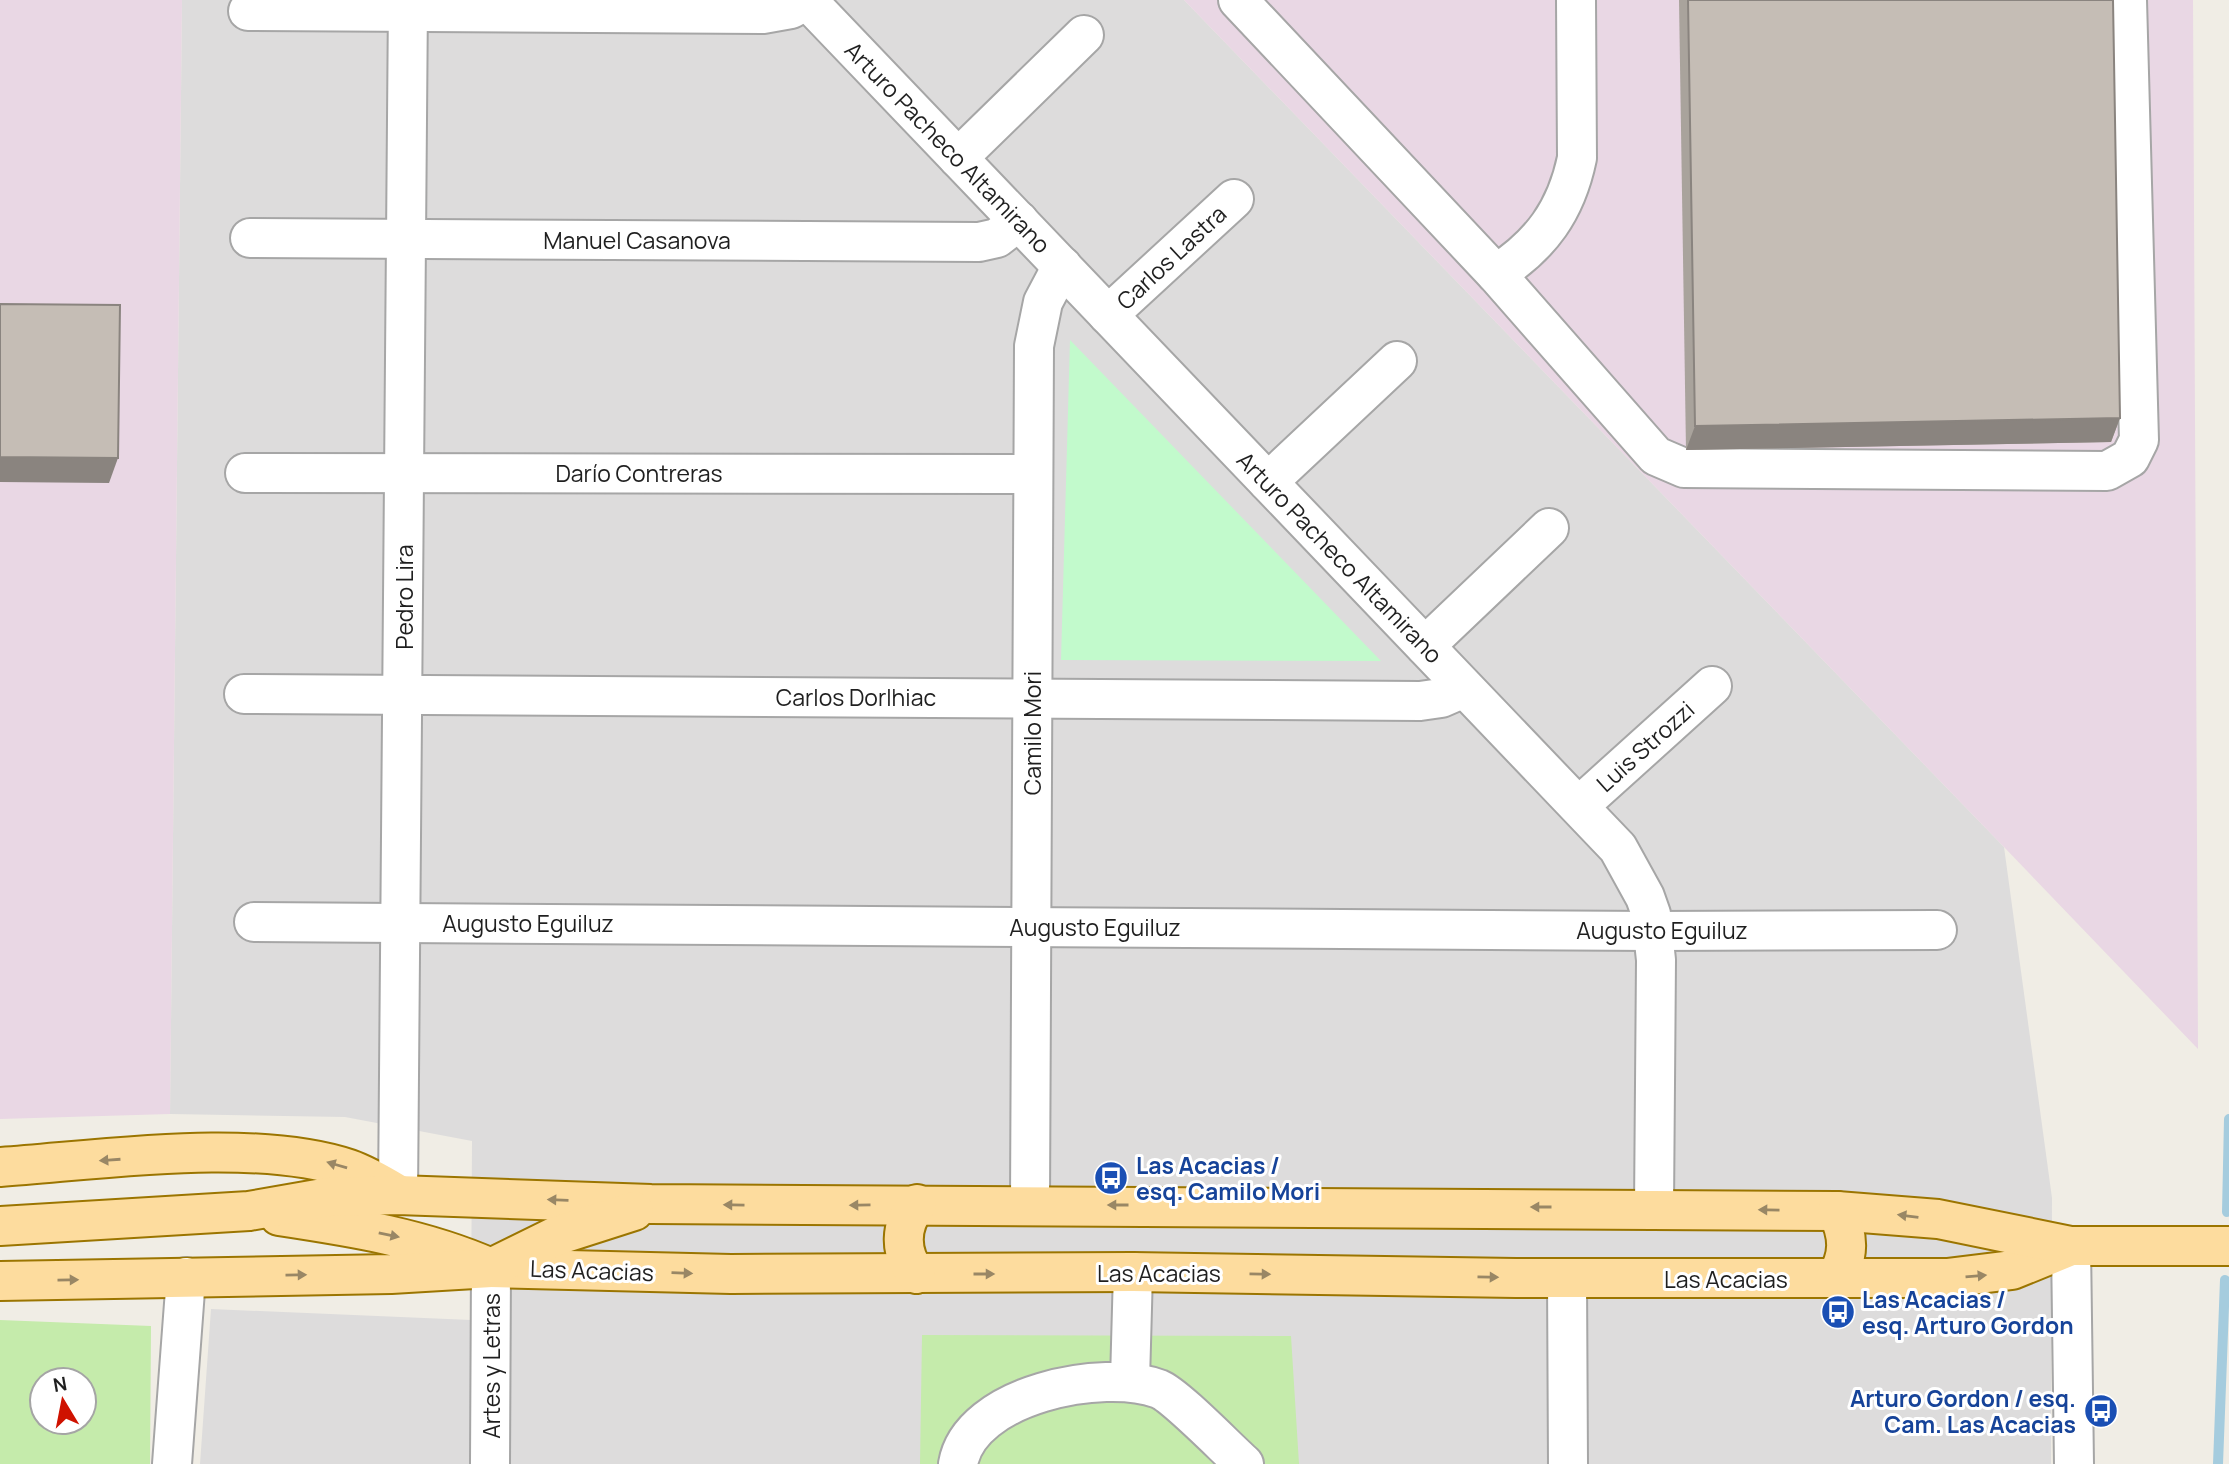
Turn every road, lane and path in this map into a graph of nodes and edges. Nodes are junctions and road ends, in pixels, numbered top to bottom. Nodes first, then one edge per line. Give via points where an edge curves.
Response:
1 (807, 0) edge
2 (1238, 0) edge
3 (1576, 0) edge
4 (2127, 0) edge
5 (408, 6) edge
6 (248, 11) dead end
7 (1084, 36) dead end
8 (958, 158) junction
9 (1234, 199) dead end
10 (1019, 221) junction
11 (250, 238) dead end
12 (407, 239) junction
13 (1062, 266) junction
14 (1496, 274) junction
15 (1108, 315) junction
16 (1397, 361) dead end
17 (405, 472) junction
18 (245, 473) dead end
19 (1033, 474) junction
20 (1268, 482) junction
21 (1549, 528) dead end
22 (1425, 646) junction
23 (1712, 686) dead end
24 (1464, 688) junction
25 (244, 694) dead end
26 (404, 695) junction
27 (1033, 698) junction
28 (1579, 806) junction
29 (254, 922) dead end
30 (402, 922) junction
31 (1031, 927) junction
32 (1937, 930) dead end
33 (1653, 931) junction
34 (0, 1167) edge
35 (398, 1195) junction
36 (651, 1204) junction
37 (917, 1204) junction
38 (1030, 1205) junction
39 (1654, 1208) junction
40 (249, 1211) junction
41 (1837, 1211) junction
42 (0, 1226) edge
43 (2071, 1246) junction
44 (2229, 1246) edge
45 (491, 1268) junction
46 (1133, 1272) junction
47 (916, 1274) junction
48 (186, 1277) junction
49 (1567, 1278) junction
50 (1835, 1279) junction
51 (0, 1281) edge
52 (1130, 1380) junction
53 (172, 1464) edge
54 (490, 1464) edge
55 (958, 1464) edge
56 (1244, 1464) edge
57 (1568, 1464) edge
58 (2074, 1464) edge

1 - 5 street via 791,9 763,14
1 - 8 street, Arturo Pacheco Altamirano
2 - 14 street
3 - 14 street via 1577,158 1572,182 1551,226 1536,244
4 - 14 street via 2139,440 2119,467 2107,471 1684,468 1656,456
5 - 6 street
5 - 12 street, Pedro Lira
7 - 8 street
8 - 10 street, Arturo Pacheco Altamirano
9 - 15 street, Carlos Lastra
10 - 12 street, Manuel Casanova via 997,238 979,242
10 - 13 street, Arturo Pacheco Altamirano
11 - 12 street, Manuel Casanova
12 - 17 street, Pedro Lira
13 - 15 street, Arturo Pacheco Altamirano
13 - 19 street, Camilo Mori via 1037,323
15 - 20 street, Arturo Pacheco Altamirano
16 - 20 street
17 - 18 street, Darío Contreras
17 - 19 street, Darío Contreras
17 - 26 street, Pedro Lira
19 - 27 street, Camilo Mori
20 - 22 street, Arturo Pacheco Altamirano
21 - 22 street
22 - 24 street, Arturo Pacheco Altamirano
23 - 28 street, Luis Strozzi
24 - 27 street, Carlos Dorlhiac via 1420,701
24 - 28 street, Arturo Pacheco Altamirano
25 - 26 street, Carlos Dorlhiac
26 - 27 street, Carlos Dorlhiac
26 - 30 street, Pedro Lira
27 - 31 street, Camilo Mori
28 - 33 street, Arturo Pacheco Altamirano via 1630,865 1645,897
29 - 30 street, Augusto Eguiluz
30 - 31 street, Augusto Eguiluz
30 - 35 street, Pedro Lira
31 - 33 street, Augusto Eguiluz
31 - 38 street, Camilo Mori
32 - 33 street, Augusto Eguiluz
33 - 39 street, Arturo Pacheco Altamirano via 1657,1057
35 -> 34 main road via 351,1170 297,1157 194,1154
36 -> 35 main road, Las Acacias
35 - 40 main road, Las Acacias via 329,1197
37 -> 36 main road, Las Acacias
36 - 45 main road via 536,1244
37 - 38 main road, Las Acacias
37 - 47 main road via 906,1222 903,1239 908,1263
39 -> 38 main road, Las Acacias
41 -> 39 main road, Las Acacias
40 - 42 main road, Las Acacias
40 -> 45 main road, Las Acacias via 407,1238
43 -> 41 main road, Las Acacias via 1938,1219
41 - 50 main road via 1848,1241
43 - 44 main road, Las Acacias
50 -> 43 main road, Las Acacias via 1976,1277 2012,1270
43 - 58 street
45 -> 47 main road, Las Acacias
48 -> 45 main road
45 - 54 street, Artes y Letras
47 -> 46 main road, Las Acacias
46 -> 49 main road, Las Acacias
46 - 52 street
51 -> 48 main road
48 - 53 street
49 - 50 main road, Las Acacias
49 - 57 street
52 - 55 street via 1051,1390 1015,1402 981,1423 960,1450
52 - 56 street via 1163,1391

